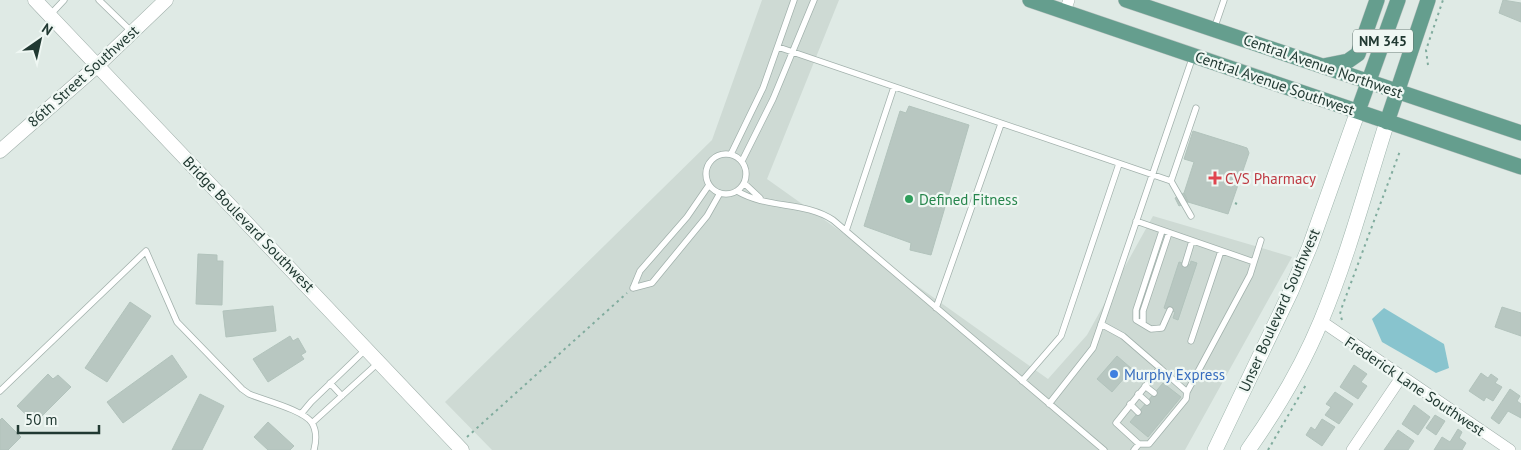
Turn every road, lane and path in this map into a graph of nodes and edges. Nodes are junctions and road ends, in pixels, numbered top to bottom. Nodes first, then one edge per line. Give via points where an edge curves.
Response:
1 (35, 0) edge
2 (64, 0) edge
3 (99, 0) edge
4 (166, 0) edge
5 (794, 0) edge
6 (814, 0) edge
7 (1030, 0) edge
8 (1126, 0) edge
9 (1224, 0) edge
10 (1377, 0) edge
11 (1398, 0) edge
12 (1428, 0) edge
13 (1443, 0) edge
14 (1067, 6) edge
15 (50, 15) junction
16 (1214, 29) junction
17 (132, 32) junction
18 (778, 47) junction
19 (792, 52) junction
20 (1194, 56) junction
21 (98, 65) junction
22 (1428, 65) dead end
23 (1322, 67) junction
24 (1368, 82) junction
25 (894, 87) junction
26 (1397, 92) junction
27 (1196, 108) dead end
28 (1358, 112) junction
29 (1387, 122) junction
30 (1001, 124) junction
31 (1521, 133) edge
32 (0, 151) edge
33 (1400, 151) dead end
34 (731, 154) junction
35 (742, 161) junction
36 (1119, 164) junction
37 (1521, 167) edge
38 (1152, 175) junction
39 (1171, 182) junction
40 (744, 183) junction
41 (708, 185) junction
42 (737, 191) junction
43 (720, 194) junction
44 (764, 201) junction
45 (1191, 216) dead end
46 (1136, 221) junction
47 (846, 231) junction
48 (1166, 232) junction
49 (1261, 240) dead end
50 (1192, 241) junction
51 (1221, 251) junction
52 (1254, 262) junction
53 (1185, 264) dead end
54 (633, 288) junction
55 (936, 308) junction
56 (1170, 310) dead end
57 (1342, 320) dead end
58 (1321, 321) junction
59 (1101, 324) junction
60 (1191, 340) dead end
61 (367, 348) junction
62 (379, 362) junction
63 (1160, 368) junction
64 (1402, 376) junction
65 (1308, 380) dead end
66 (1022, 381) junction
67 (330, 383) junction
68 (1145, 386) junction
69 (0, 391) edge
70 (1187, 392) junction
71 (1154, 393) dead end
72 (1138, 394) junction
73 (342, 396) junction
74 (1147, 402) dead end
75 (1049, 404) junction
76 (1130, 404) junction
77 (1138, 412) dead end
78 (302, 414) junction
79 (312, 423) junction
80 (1139, 444) junction
81 (460, 448) edge
82 (1504, 448) edge
83 (314, 450) edge
84 (1104, 450) edge
85 (1134, 450) edge
86 (1215, 450) edge
87 (1248, 450) edge
88 (1268, 450) edge
89 (1352, 450) edge

1 - 15 street, Bridge Boulevard Southwest
2 - 15 lane
3 - 17 lane
4 - 17 street, 86th Street Southwest
5 - 18 lane
6 - 19 lane
7 - 14 main road, Central Avenue Southwest
8 - 16 main road, Central Avenue Northwest
9 - 16 lane
10 - 23 main road via 1358,54 1348,61
11 - 24 main road, NM 345
12 - 26 main road, NM 345
13 - 22 path via 1426,50
14 - 20 main road, Central Avenue Southwest
15 - 21 street, Bridge Boulevard Southwest
16 - 23 main road, Central Avenue Northwest
17 - 21 street, 86th Street Southwest
18 - 19 lane
18 - 34 lane via 763,88
19 - 25 lane
19 - 35 lane
20 - 28 main road, Central Avenue Southwest
20 - 38 lane
21 - 32 street, 86th Street Southwest
21 - 61 street, Bridge Boulevard Southwest
23 - 24 main road, Central Avenue Northwest
24 - 26 main road, Central Avenue Northwest
24 - 28 main road, NM 345
25 - 30 lane
25 - 47 lane
26 - 29 main road, NM 345
26 - 31 main road, Central Avenue Northwest
27 - 39 lane
28 - 29 main road, Central Avenue Southwest
28 - 86 main road, Unser Boulevard Southwest via 1295,282
29 - 37 main road, Central Avenue Southwest
29 - 58 main road via 1339,275
30 - 36 lane
30 - 55 lane
33 - 57 path via 1342,307
34 - 35 lane
34 - 41 lane via 717,155 707,165
35 - 40 lane via 746,171
36 - 38 lane
36 - 66 lane via 1061,336
38 - 39 lane
38 - 46 lane
39 - 45 lane
40 - 42 lane
40 - 44 lane
41 - 43 lane
41 - 54 lane via 687,217 640,271
42 - 43 lane
42 - 44 lane
43 - 54 lane via 707,216 652,283
44 - 47 lane via 823,213
46 - 48 lane
46 - 59 lane
47 - 55 lane
48 - 50 lane
48 - 56 lane via 1136,310 1136,320 1151,329 1162,328
49 - 52 lane
50 - 51 lane
50 - 53 lane
51 - 52 lane
51 - 60 lane
52 - 70 lane
54 - 81 path
55 - 66 lane
58 - 64 street, Frederick Lane Southwest
58 - 87 main road via 1286,392
59 - 63 lane via 1124,336
59 - 75 lane via 1092,348
61 - 62 street, Bridge Boulevard Southwest
61 - 67 lane
62 - 73 lane
62 - 81 street, Bridge Boulevard Southwest
63 - 68 lane
63 - 70 lane
64 - 82 street, Frederick Lane Southwest
64 - 89 street
65 - 88 path
66 - 75 lane
67 - 73 lane
67 - 78 lane
68 - 71 lane
68 - 72 lane
69 - 78 lane via 146,251 177,322 242,389
70 - 80 lane via 1186,398 1149,444
72 - 74 lane
72 - 76 lane
73 - 79 lane
75 - 84 lane
76 - 77 lane
76 - 80 lane via 1116,423
78 - 79 lane
79 - 83 lane via 316,442
80 - 85 lane

